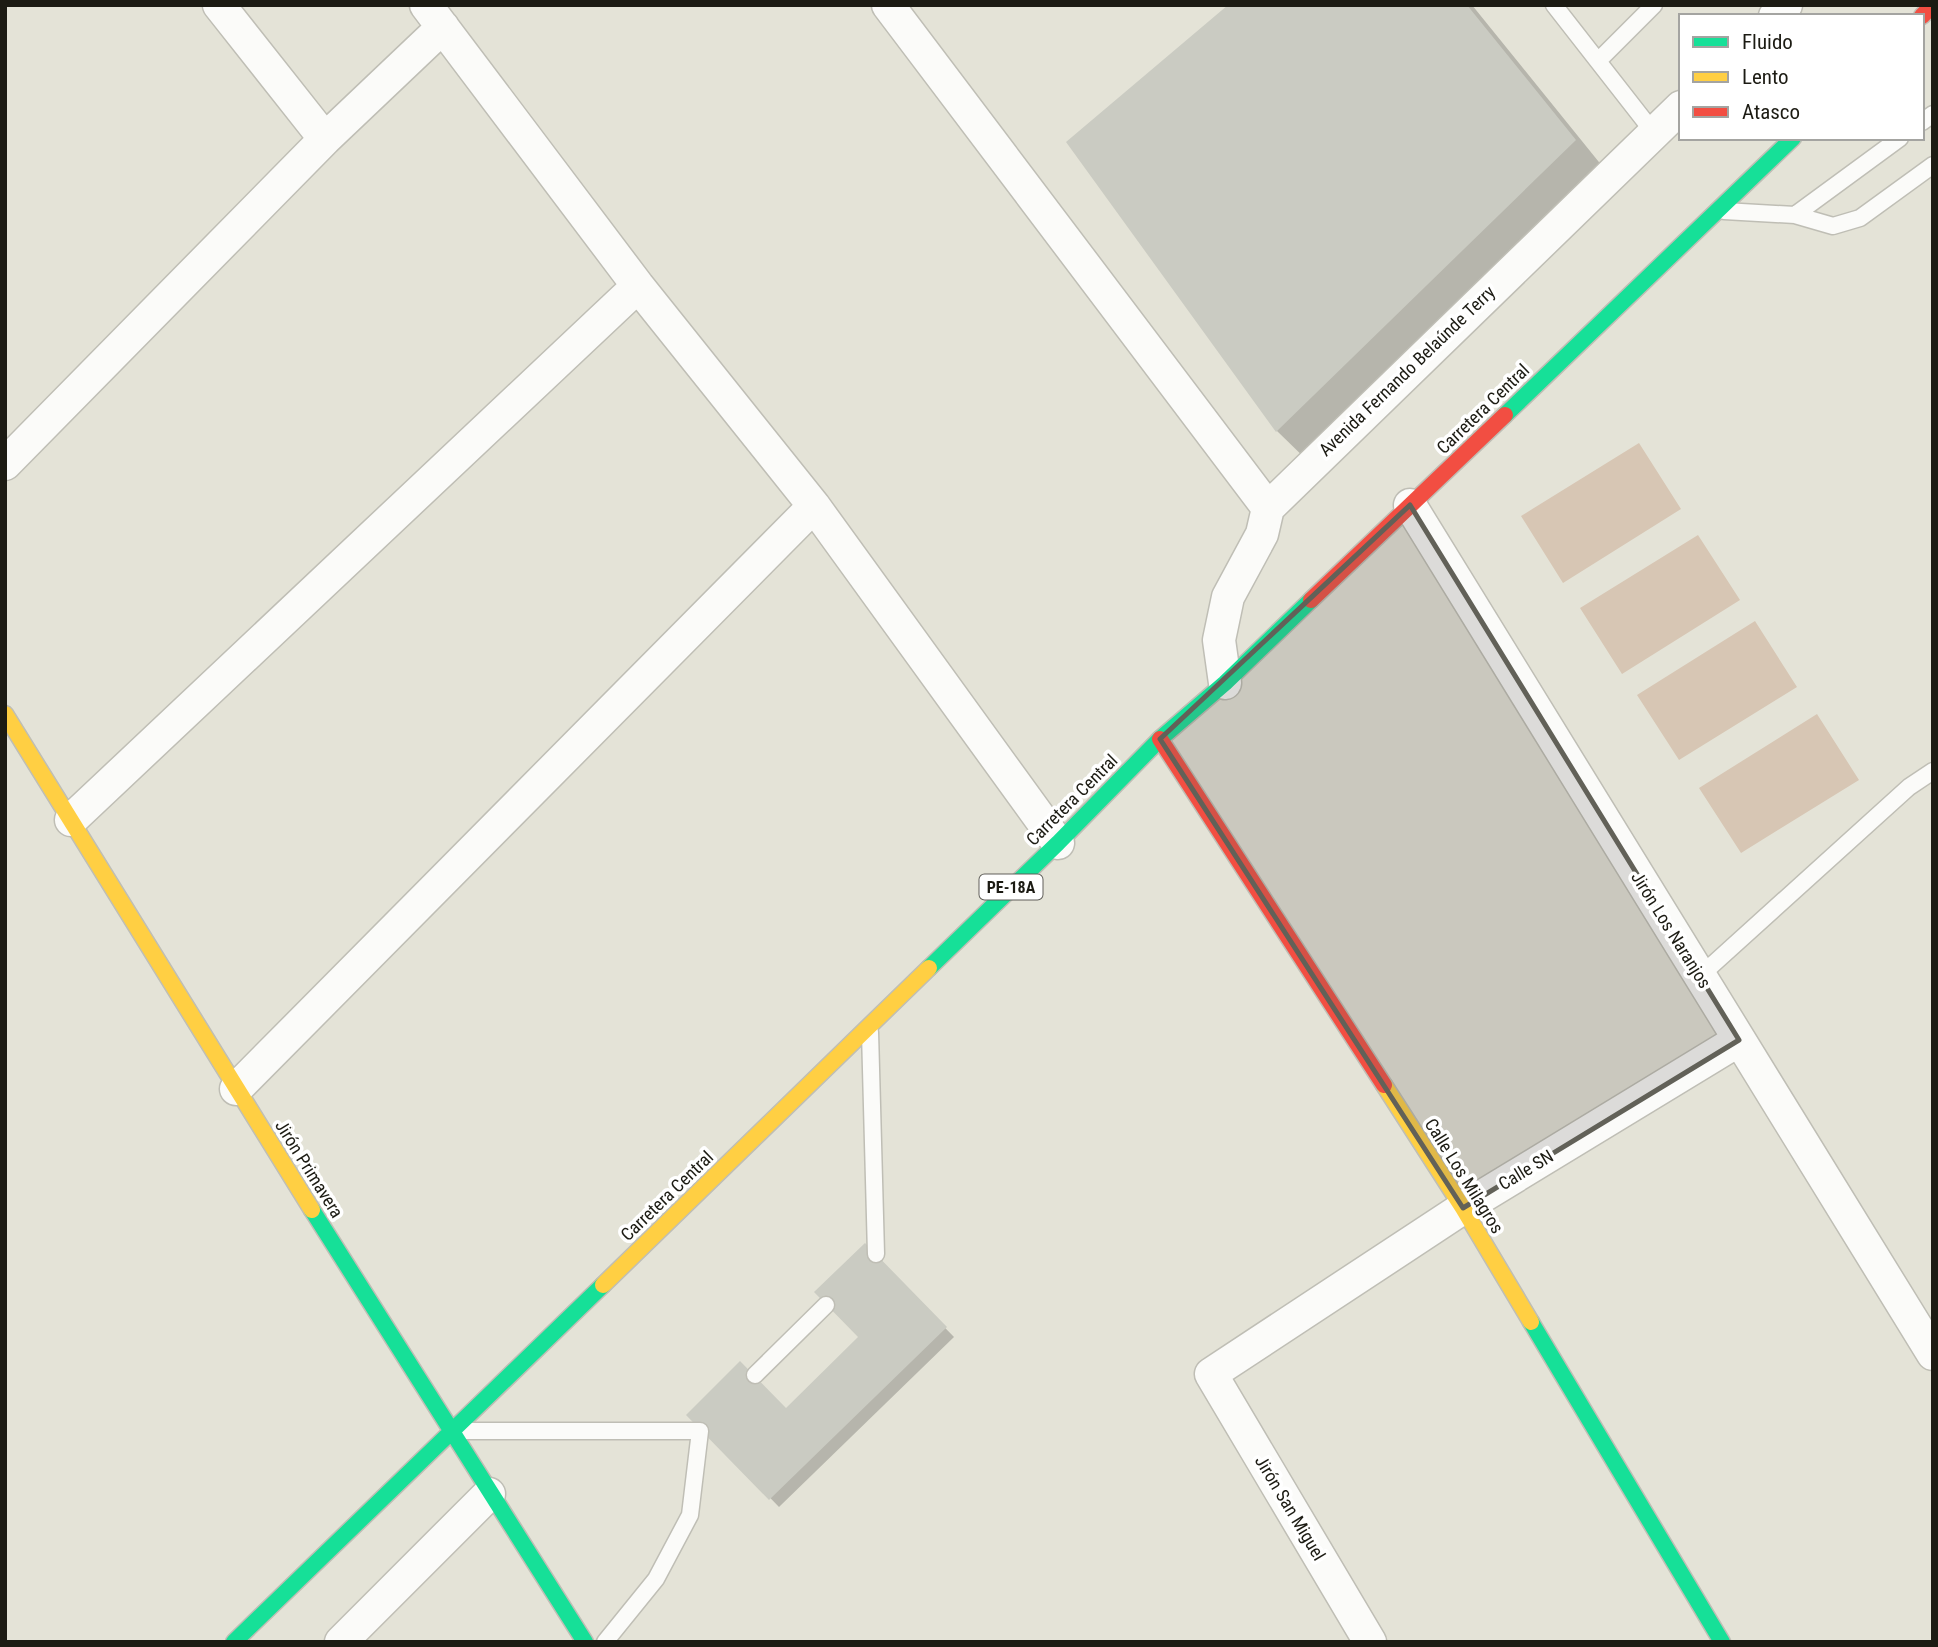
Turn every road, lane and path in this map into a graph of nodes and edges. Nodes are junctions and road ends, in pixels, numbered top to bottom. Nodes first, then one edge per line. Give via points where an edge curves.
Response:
1 (219, 5) edge
2 (888, 5) edge
3 (1554, 5) edge
4 (1654, 5) edge
5 (435, 16) edge
6 (1598, 61) junction
7 (1679, 109) edge
8 (1654, 133) junction
9 (325, 139) junction
10 (1791, 140) edge
11 (1897, 140) edge
12 (1933, 166) edge
13 (1718, 210) junction
14 (1795, 215) junction
15 (638, 286) junction
16 (5, 464) edge
17 (1410, 505) junction
18 (814, 506) junction
19 (1268, 508) junction
20 (1225, 683) junction
21 (5, 714) edge
22 (1160, 739) junction
23 (1933, 771) edge
24 (71, 821) junction
25 (1058, 843) junction
26 (1700, 976) junction
27 (869, 1026) junction
28 (1739, 1040) junction
29 (236, 1089) junction
30 (1463, 1208) junction
31 (876, 1254) dead end
32 (826, 1305) dead end
33 (1933, 1354) edge
34 (1211, 1374) joint
35 (755, 1375) dead end
36 (452, 1431) junction
37 (489, 1494) junction
38 (234, 1642) edge
39 (341, 1642) edge
40 (585, 1642) edge
41 (605, 1642) edge
42 (1370, 1642) edge
43 (1722, 1642) edge

1 - 9 street
2 - 19 street
3 - 6 lane
4 - 6 lane
5 - 9 street
5 - 15 street
6 - 8 lane
7 - 8 street, Avenida Fernando Belaúnde Terry
8 - 19 street, Avenida Fernando Belaúnde Terry
9 - 16 street
10 - 13 main road, Carretera Central / PE-18A
11 - 14 lane
12 - 14 lane via 1860,218 1833,226
13 - 14 lane
13 - 17 main road, Carretera Central / PE-18A
15 - 18 street
15 - 24 street
17 - 20 main road, Carretera Central / PE-18A
17 - 26 street, Jirón Los Naranjos
18 - 25 street
18 - 29 street
19 - 20 street, Avenida Fernando Belaúnde Terry via 1262,534 1228,597 1219,640
20 - 22 main road, Carretera Central / PE-18A
21 - 24 main road, Jirón Primavera
22 - 25 main road, Carretera Central / PE-18A
22 - 30 main road, Calle Los Milagros
23 - 26 lane via 1909,787
24 - 29 main road, Jirón Primavera
25 - 27 main road, Carretera Central / PE-18A
26 - 28 street, Jirón Los Naranjos
27 - 31 lane
27 - 36 main road, Carretera Central / PE-18A
28 - 30 street, Calle SN
28 - 33 street, Jirón Los Naranjos
29 - 36 main road, Jirón Primavera
30 - 34 street, Calle SN
30 - 43 main road, Calle Los Milagros
32 - 35 lane
34 - 42 street, Jirón San Miguel
36 - 37 main road, Jirón Primavera
36 - 38 main road, Carretera Central / PE-18A
36 - 41 lane via 700,1430 690,1515 656,1579
37 - 39 street
37 - 40 main road, Jirón Primavera

